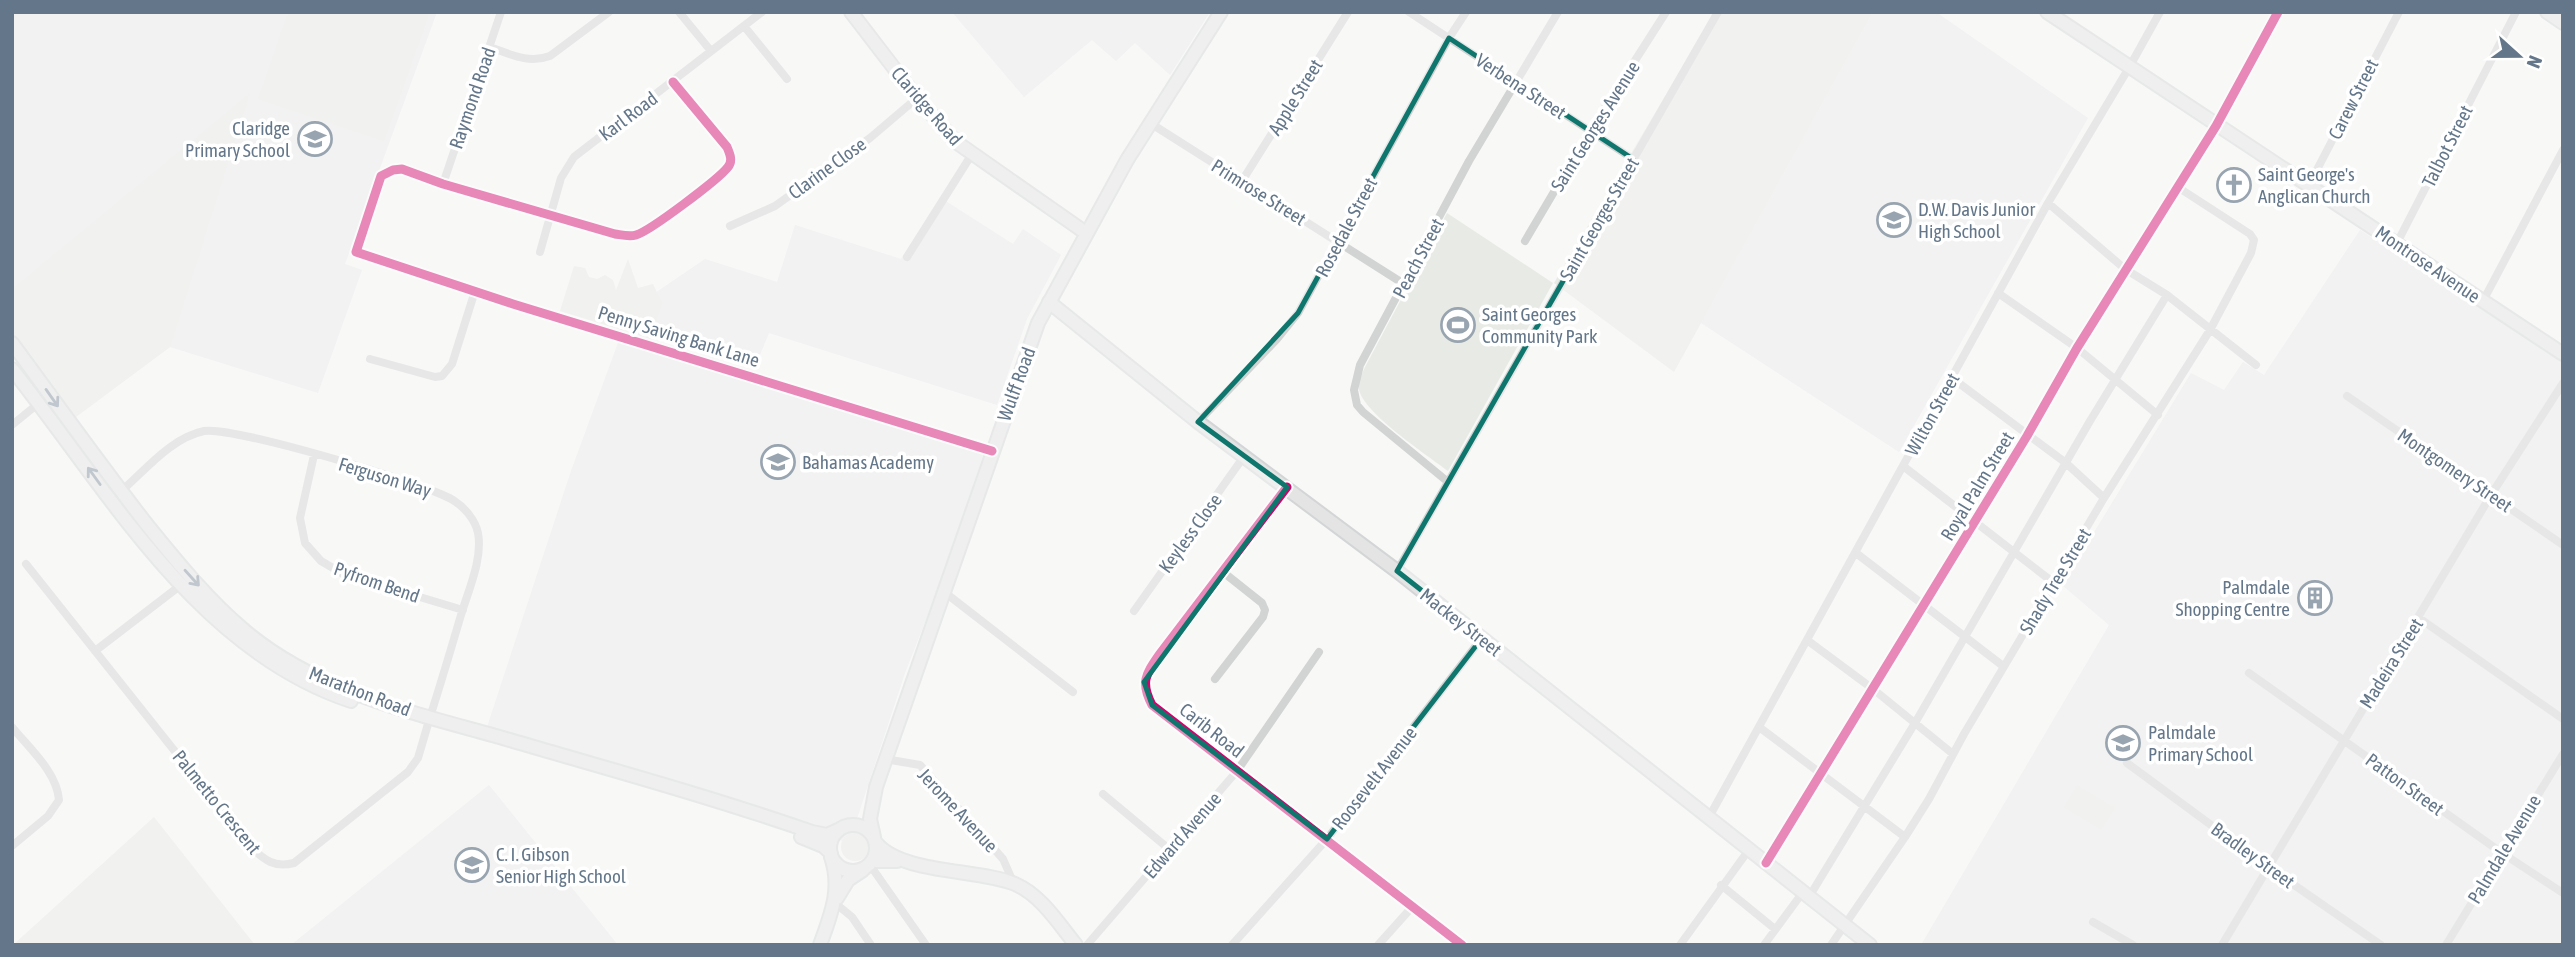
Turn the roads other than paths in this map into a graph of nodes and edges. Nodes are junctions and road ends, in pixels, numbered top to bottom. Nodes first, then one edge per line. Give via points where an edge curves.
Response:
1 (501, 12) edge
2 (609, 12) edge
3 (679, 12) edge
4 (762, 12) edge
5 (851, 12) edge
6 (1222, 12) edge
7 (1348, 12) edge
8 (1409, 12) edge
9 (1465, 12) edge
10 (1558, 12) edge
11 (1666, 12) edge
12 (1718, 12) edge
13 (2047, 12) edge
14 (2160, 12) edge
15 (2278, 12) edge
16 (2399, 12) edge
17 (2516, 12) edge
18 (2547, 12) edge
19 (2563, 23) edge
20 (744, 26) junction
21 (1449, 38) junction
22 (490, 47) junction
23 (712, 51) junction
24 (2130, 66) junction
25 (787, 79) dead end
26 (673, 82) junction
27 (1516, 82) junction
28 (917, 98) junction
29 (1150, 123) junction
30 (2216, 126) junction
31 (1590, 131) junction
32 (2563, 150) edge
33 (972, 154) junction
34 (1633, 159) junction
35 (1242, 181) junction
36 (443, 184) junction
37 (2308, 185) junction
38 (2176, 186) junction
39 (2048, 203) junction
40 (550, 217) junction
41 (730, 226) dead end
42 (1086, 233) junction
43 (1525, 241) dead end
44 (1337, 242) junction
45 (2398, 243) junction
46 (540, 252) dead end
47 (907, 257) dead end
48 (2125, 269) junction
49 (1404, 284) junction
50 (475, 291) junction
51 (1998, 293) junction
52 (2168, 296) junction
53 (2483, 301) junction
54 (1049, 302) junction
55 (2210, 330) junction
56 (12, 343) edge
57 (2077, 348) junction
58 (2563, 354) edge
59 (370, 359) dead end
60 (2256, 365) dead end
61 (12, 369) edge
62 (1952, 378) junction
63 (2116, 379) junction
64 (2563, 383) edge
65 (2347, 396) dead end
66 (39, 403) junction
67 (2158, 415) junction
68 (1198, 422) junction
69 (12, 425) edge
70 (2027, 436) junction
71 (992, 451) junction
72 (314, 455) junction
73 (1245, 456) junction
74 (2066, 463) junction
75 (1903, 466) junction
76 (1448, 482) junction
77 (1287, 487) junction
78 (2491, 495) junction
79 (116, 496) junction
80 (2104, 498) junction
81 (1975, 522) junction
82 (2563, 545) edge
83 (2013, 552) junction
84 (1856, 553) junction
85 (26, 564) dead end
86 (1397, 571) junction
87 (1223, 572) junction
88 (2054, 583) junction
89 (181, 585) junction
90 (943, 591) junction
91 (1924, 607) junction
92 (463, 610) junction
93 (1134, 611) dead end
94 (2419, 618) junction
95 (1482, 638) junction
96 (1965, 638) junction
97 (1807, 640) junction
98 (95, 651) junction
99 (1319, 652) dead end
100 (2004, 666) junction
101 (2249, 673) dead end
102 (1215, 679) dead end
103 (1873, 689) junction
104 (1073, 692) dead end
105 (2563, 719) edge
106 (430, 720) junction
107 (1915, 723) junction
108 (12, 727) edge
109 (1759, 727) junction
110 (2344, 740) junction
111 (1953, 754) junction
112 (2563, 754) edge
113 (885, 759) junction
114 (2127, 763) dead end
115 (1237, 771) junction
116 (1823, 773) junction
117 (876, 787) junction
118 (1103, 794) dead end
119 (1863, 806) junction
120 (1708, 819) junction
121 (840, 829) junction
122 (1906, 837) junction
123 (1327, 839) junction
124 (876, 841) junction
125 (12, 846) edge
126 (1169, 849) junction
127 (1748, 851) junction
128 (2502, 853) junction
129 (831, 855) junction
130 (911, 862) junction
131 (1766, 863) junction
132 (869, 865) junction
133 (2268, 867) junction
134 (1014, 884) junction
135 (1721, 885) junction
136 (2563, 893) edge
137 (1806, 894) junction
138 (835, 903) junction
139 (1413, 906) junction
140 (2093, 922) dead end
141 (1846, 925) junction
142 (1775, 929) junction
143 (820, 945) edge
144 (871, 945) edge
145 (926, 945) edge
146 (1076, 945) edge
147 (1087, 945) edge
148 (1232, 945) edge
149 (1378, 945) edge
150 (1462, 945) edge
151 (1680, 945) edge
152 (1764, 945) edge
153 (1831, 945) edge
154 (1870, 945) edge
155 (2133, 945) edge
156 (2222, 945) edge
157 (2381, 945) edge
158 (2446, 945) edge

1 - 22 street, Raymond Road
2 - 22 street via 541,59
3 - 23 street
4 - 20 street, Karl Road
5 - 28 main road, Claridge Road
6 - 29 main road, Wulff Road
7 - 35 street, Apple Street
8 - 21 street, Verbena Street
9 - 21 street, Rosedale Street
10 - 27 street, Peach Street
11 - 31 street, Saint Georges Avenue
12 - 34 street, Saint Georges Street
13 - 24 main road, Montrose Avenue
14 - 24 street, Wilton Street
15 - 30 street, Royal Palm Street
16 - 37 street, Carew Street
17 - 45 street, Talbot Street
18 - 19 main road
20 - 23 street, Karl Road
20 - 25 street
21 - 27 street, Verbena Street
21 - 44 street, Rosedale Street
22 - 36 street, Raymond Road
23 - 26 street, Karl Road
24 - 30 main road, Montrose Avenue
24 - 39 street, Wilton Street
26 - 40 street, Karl Road via 574,157 561,178
26 - 40 street via 727,147 731,155 727,168 657,223 633,236
27 - 31 street, Verbena Street
27 - 49 street, Peach Street
28 - 33 main road, Claridge Road
28 - 41 street, Clarine Close via 775,206
29 - 35 street, Primrose Street
29 - 42 main road, Wulff Road
30 - 37 main road, Montrose Avenue
30 - 38 street, Royal Palm Street
31 - 34 street, Verbena Street
31 - 43 street, Saint Georges Avenue
32 - 53 street
33 - 42 main road, Claridge Road
33 - 47 street
34 - 76 street, Saint Georges Street
35 - 44 street, Primrose Street
36 - 40 street
36 - 50 street, Penny Saving Bank Lane via 402,169 381,176 356,251
37 - 45 main road, Montrose Avenue
38 - 48 street, Royal Palm Street
38 - 55 street, Shady Tree Street via 2254,240
39 - 48 street
39 - 51 street, Wilton Street
40 - 46 street, Karl Road
42 - 54 main road, Wulff Road
44 - 49 street, Primrose Street
44 - 68 street, Rosedale Street via 1277,339
45 - 53 main road, Montrose Avenue
48 - 52 street
48 - 57 street, Royal Palm Street
49 - 76 street, Peach Street via 1360,365 1354,397 1363,412
50 - 59 street via 452,364 442,376
50 - 71 street, Penny Saving Bank Lane
51 - 57 street
51 - 62 street, Wilton Street
52 - 55 street
52 - 63 street
53 - 58 main road, Montrose Avenue
54 - 68 main road, Mackey Street
54 - 71 main road, Wulff Road
55 - 60 street
55 - 67 street, Shady Tree Street
56 -> 79 main road, Marathon Road
57 - 63 street
57 - 70 street, Royal Palm Street
61 - 66 main road, Marathon Road
62 - 70 street
62 - 75 street, Wilton Street
63 - 67 street
63 - 74 street
64 - 78 street, Madeira Street
65 - 78 street, Montgomery Street
66 - 69 street
79 -> 66 main road, Marathon Road
67 - 80 street, Shady Tree Street
68 - 73 main road, Mackey Street
70 - 74 street
70 - 81 street, Royal Palm Street
71 - 90 main road, Wulff Road
72 - 79 street, Ferguson Way via 208,430 178,442
72 - 92 street, Pyfrom Bend via 300,518 305,543 321,562 344,574
72 - 92 street, Ferguson Way via 425,488 468,513 479,545
73 - 77 main road, Mackey Street
73 - 93 street, Keyless Close
74 - 80 street
74 - 83 street
75 - 81 street
75 - 84 street, Wilton Street
76 - 86 street, Saint Georges Street
77 - 86 main road, Mackey Street
77 - 87 street, Carib Road
78 - 82 street, Montgomery Street
78 - 94 street, Madeira Street
79 - 89 main road, Marathon Road
79 -> 106 main road, Marathon Road via 205,592 260,643 334,686
80 - 88 street, Shady Tree Street
81 - 83 street
81 - 91 street, Royal Palm Street
83 - 88 street
83 - 96 street
84 - 91 street
84 - 97 street, Wilton Street
85 - 98 street, Palmetto Crescent
86 - 95 main road, Mackey Street
87 - 102 street via 1265,610
87 - 115 street, Carib Road via 1144,682 1152,705
88 - 100 street, Shady Tree Street
89 - 98 street
89 - 106 main road, Marathon Road via 233,634 303,682 342,698
90 - 104 street
90 - 113 main road, Wulff Road
91 - 96 street
91 - 103 street, Royal Palm Street
92 - 106 street, Ferguson Way
94 - 105 street
94 - 110 street, Madeira Street
95 - 120 main road, Mackey Street
95 - 123 street, Roosevelt Avenue
96 - 100 street
96 - 107 street
97 - 103 street
97 - 109 street, Wilton Street
98 - 106 street, Palmetto Crescent via 251,847 279,866 300,859 408,772 418,758
99 - 115 street, Edward Avenue
100 - 111 street, Shady Tree Street
101 - 110 street, Patton Street
103 - 107 street
103 - 116 street, Royal Palm Street
106 - 121 main road, Marathon Road via 812,832 827,835
106 - 129 main road, Marathon Road via 812,840
107 - 111 street
107 - 119 street
108 - 125 street via 48,771 59,800 48,816
109 - 116 street
109 - 120 street, Wilton Street
110 - 128 street, Patton Street
110 - 133 street, Madeira Street
111 - 122 street, Shady Tree Street
112 - 128 street, Palmdale Avenue
113 - 117 main road, Wulff Road
113 - 134 street, Jerome Avenue via 920,765 1003,859
114 - 133 street, Bradley Street
115 - 123 street, Carib Road
115 - 126 street, Edward Avenue
116 - 119 street
116 - 131 street, Royal Palm Street
117 - 121 main road, Wulff Road via 862,811
117 - 124 main road, Wulff Road via 870,819
118 - 126 street
119 - 122 street
119 - 137 street
120 - 127 main road, Mackey Street
121 - 124 main road via 863,827
121 - 129 main road via 831,843
122 - 141 street, Shady Tree Street
123 - 139 street, Carib Road
123 - 148 street, Roosevelt Avenue
124 - 130 main road, Jerome Avenue via 885,852
124 - 132 main road
126 - 147 street, Edward Avenue
127 - 131 main road, Mackey Street
127 - 135 street
128 - 136 street, Patton Street
128 - 158 street, Palmdale Avenue
129 - 132 main road via 848,871
129 - 138 main road via 837,880
130 - 132 main road, Jerome Avenue
130 - 134 main road, Jerome Avenue
131 - 137 main road, Mackey Street
132 - 138 main road via 848,880
132 - 145 street
133 - 156 street, Madeira Street
133 - 157 street, Bradley Street
134 - 146 main road, Jerome Avenue via 1030,893
135 - 142 street
135 - 151 street
137 - 141 main road, Mackey Street
137 - 142 street
138 - 143 main road
138 - 144 street via 852,917
139 - 149 street
139 - 150 street, Carib Road
140 - 155 street
141 - 153 street, Shady Tree Street
141 - 154 main road, Mackey Street
142 - 152 street

